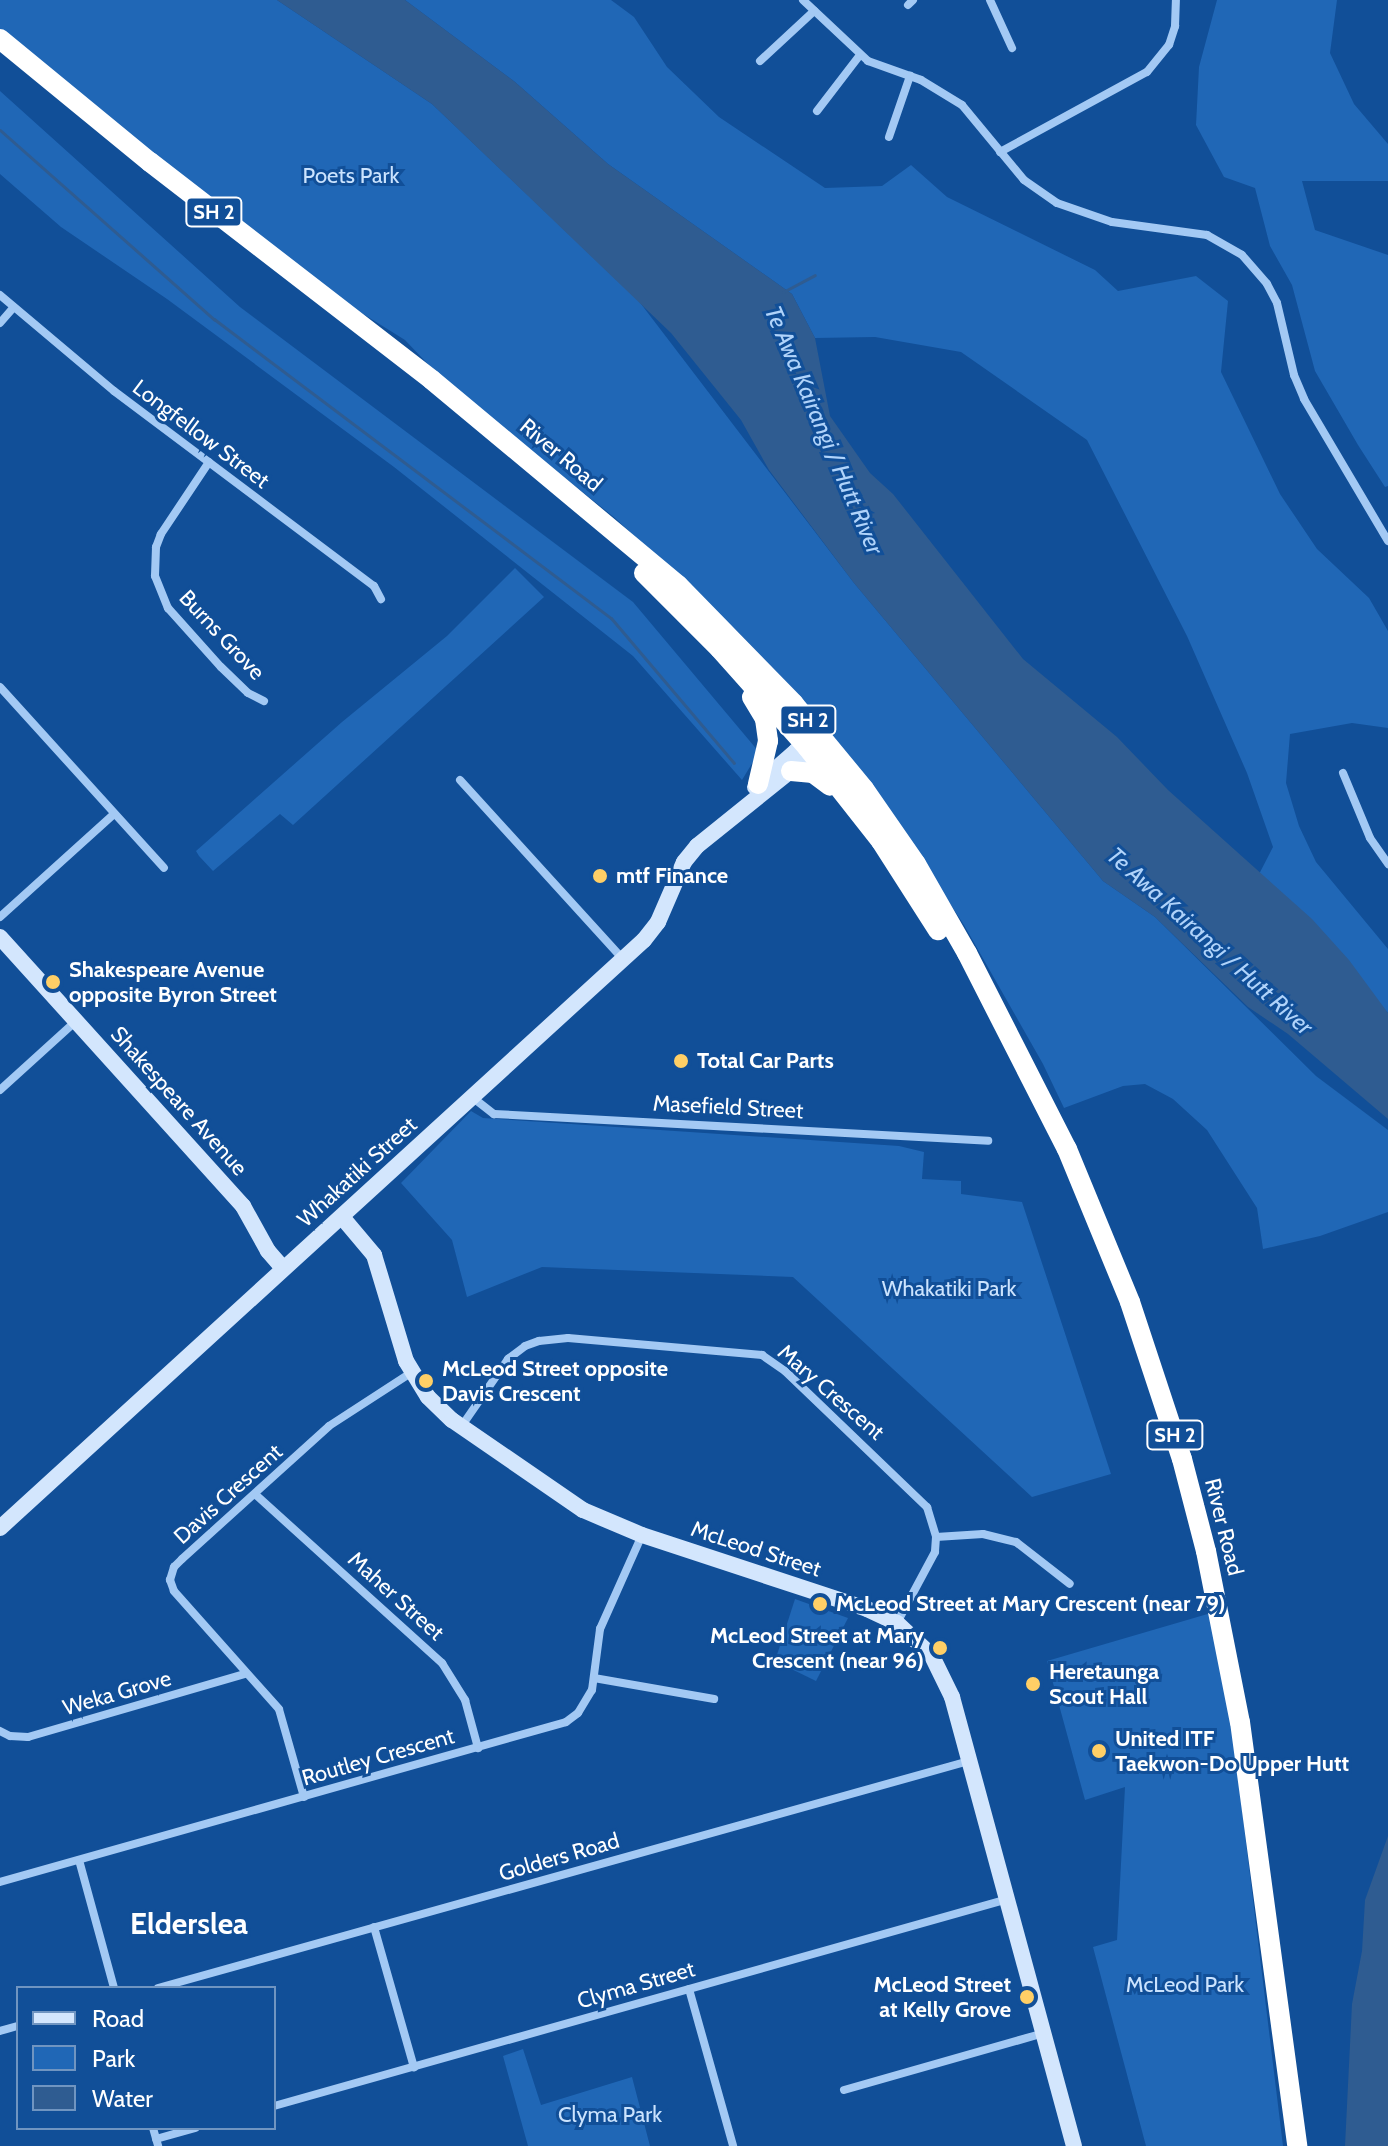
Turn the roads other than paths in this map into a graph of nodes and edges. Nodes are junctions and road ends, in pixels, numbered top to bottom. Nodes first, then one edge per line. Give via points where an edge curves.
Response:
1 (803, 0) edge
2 (990, 0) edge
3 (1176, 0) edge
4 (814, 11) junction
5 (0, 39) edge
6 (1012, 48) dead end
7 (860, 55) junction
8 (0, 56) edge
9 (760, 61) dead end
10 (910, 76) junction
11 (817, 111) dead end
12 (889, 137) dead end
13 (1000, 152) junction
14 (0, 295) edge
15 (14, 307) junction
16 (0, 323) edge
17 (209, 462) junction
18 (1388, 541) edge
19 (645, 568) junction
20 (381, 599) dead end
21 (0, 687) edge
22 (264, 701) dead end
23 (807, 747) junction
24 (791, 771) junction
25 (1343, 773) dead end
26 (460, 780) dead end
27 (758, 784) junction
28 (114, 814) junction
29 (716, 829) junction
30 (1388, 864) edge
31 (164, 868) dead end
32 (898, 870) junction
33 (933, 897) junction
34 (0, 917) edge
35 (0, 937) edge
36 (623, 959) junction
37 (989, 1002) junction
38 (76, 1021) junction
39 (0, 1090) edge
40 (472, 1096) junction
41 (988, 1141) dead end
42 (342, 1217) junction
43 (282, 1267) junction
44 (412, 1372) junction
45 (461, 1427) junction
46 (256, 1495) junction
47 (0, 1528) edge
48 (642, 1535) junction
49 (936, 1537) junction
50 (1070, 1584) dead end
51 (897, 1623) junction
52 (245, 1674) junction
53 (594, 1678) junction
54 (714, 1699) dead end
55 (0, 1731) edge
56 (478, 1748) junction
57 (969, 1761) junction
58 (304, 1797) junction
59 (79, 1860) junction
60 (0, 1882) edge
61 (1008, 1899) junction
62 (374, 1927) junction
63 (113, 1986) edge
64 (165, 1986) edge
65 (689, 1989) junction
66 (1044, 2033) junction
67 (414, 2067) junction
68 (844, 2090) dead end
69 (276, 2105) edge
70 (190, 2130) edge
71 (157, 2142) edge
72 (733, 2146) edge
73 (1074, 2146) edge
74 (1297, 2146) edge

1 - 4 street
2 - 6 street
3 - 13 street via 1169,45 1147,72
4 - 7 street
4 - 9 street
5 - 19 highway, River Road / SH 2 via 432,380
7 - 10 street
7 - 11 street
8 - 19 highway, River Road / SH 2 via 382,353
10 - 12 street
10 - 13 street via 962,105
13 - 18 street via 1039,192 1072,211 1207,235 1229,244 1257,269 1277,303 1304,399
14 - 15 street, Longfellow Street
15 - 16 street
15 - 17 street, Longfellow Street
17 - 20 street, Longfellow Street via 374,586
17 - 22 street, Burns Grove via 161,534 155,576 168,608 221,667
19 - 23 highway via 801,727
19 - 27 highway via 759,707 768,741
19 - 33 highway, River Road / SH 2 via 734,639 822,737 916,864
21 - 28 street
23 - 24 street, Whakatiki Street via 804,760
23 - 27 street, Whakatiki Street
23 - 32 highway, River Road / SH 2
23 - 33 highway via 826,756
24 - 29 street, Whakatiki Street
24 - 32 highway via 822,778
25 - 30 street
26 - 36 street
27 - 29 street, Whakatiki Street
28 - 31 street
28 - 34 street
29 - 36 street, Whakatiki Street via 684,862 655,927
32 - 37 highway, River Road / SH 2
33 - 37 highway, River Road / SH 2
35 - 38 street, Shakespeare Avenue
36 - 40 street, Whakatiki Street
37 - 74 highway, River Road / SH 2 via 1042,1097 1110,1253 1165,1402 1194,1504 1240,1722
38 - 39 street
38 - 43 street, Shakespeare Avenue via 243,1206
40 - 41 street, Masefield Street via 494,1114
40 - 42 street, Whakatiki Street
42 - 43 street, Whakatiki Street
42 - 44 street, McLeod Street via 374,1255 396,1337
43 - 47 street, Whakatiki Street
44 - 45 street, McLeod Street via 428,1397
44 - 46 street, Davis Crescent via 352,1408
45 - 48 street, McLeod Street via 583,1510
45 - 49 street, Mary Crescent via 508,1359 539,1341 568,1338 753,1352 785,1371 912,1489 927,1507
46 - 52 street, Davis Crescent via 182,1559 170,1580
46 - 56 street, Maher Street via 442,1663 457,1682
48 - 51 street, McLeod Street
48 - 53 street, Routley Crescent via 600,1629
49 - 50 street via 983,1534 1016,1542
49 - 51 street via 928,1569
51 - 57 street, McLeod Street via 921,1642 943,1674
52 - 55 street, Weka Grove via 28,1737
52 - 58 street, Davis Crescent via 283,1719
53 - 54 street
53 - 56 street, Routley Crescent via 587,1700 566,1722
56 - 58 street, Routley Crescent
57 - 61 street, McLeod Street
57 - 62 street, Golders Road
58 - 59 street, Routley Crescent
59 - 60 street, Routley Crescent
59 - 63 street
61 - 65 street, Clyma Street
61 - 66 street, McLeod Street
62 - 64 street, Golders Road
62 - 67 street
65 - 67 street, Clyma Street
65 - 72 street
66 - 68 street
66 - 73 street, McLeod Street
67 - 69 street, Clyma Street
70 - 71 street

